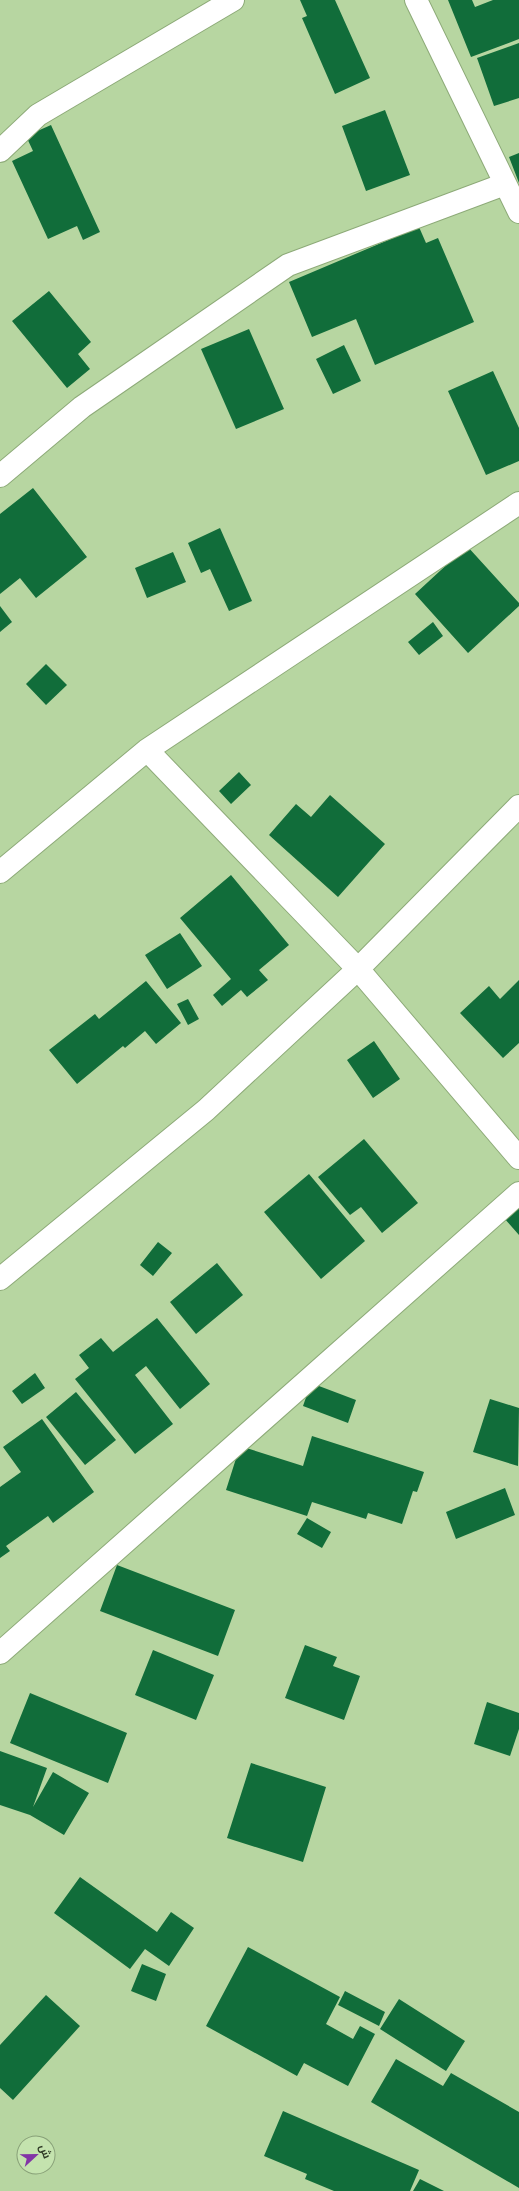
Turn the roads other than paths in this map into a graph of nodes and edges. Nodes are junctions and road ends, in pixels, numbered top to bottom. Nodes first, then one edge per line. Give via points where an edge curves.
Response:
1 (233, 0) edge
2 (416, 0) edge
3 (0, 151) edge
4 (505, 184) junction
5 (519, 212) edge
6 (0, 476) edge
7 (519, 503) edge
8 (147, 750) junction
9 (519, 806) edge
10 (0, 872) edge
11 (358, 969) junction
12 (519, 1158) edge
13 (519, 1193) edge
14 (0, 1279) edge
15 (0, 1652) edge

1 - 3 street via 38,115
2 - 4 street
4 - 5 street
4 - 6 street via 288,265 82,407
7 - 8 street
8 - 10 street
8 - 11 street
9 - 11 street
11 - 12 street
11 - 14 street via 206,1110
13 - 15 street

